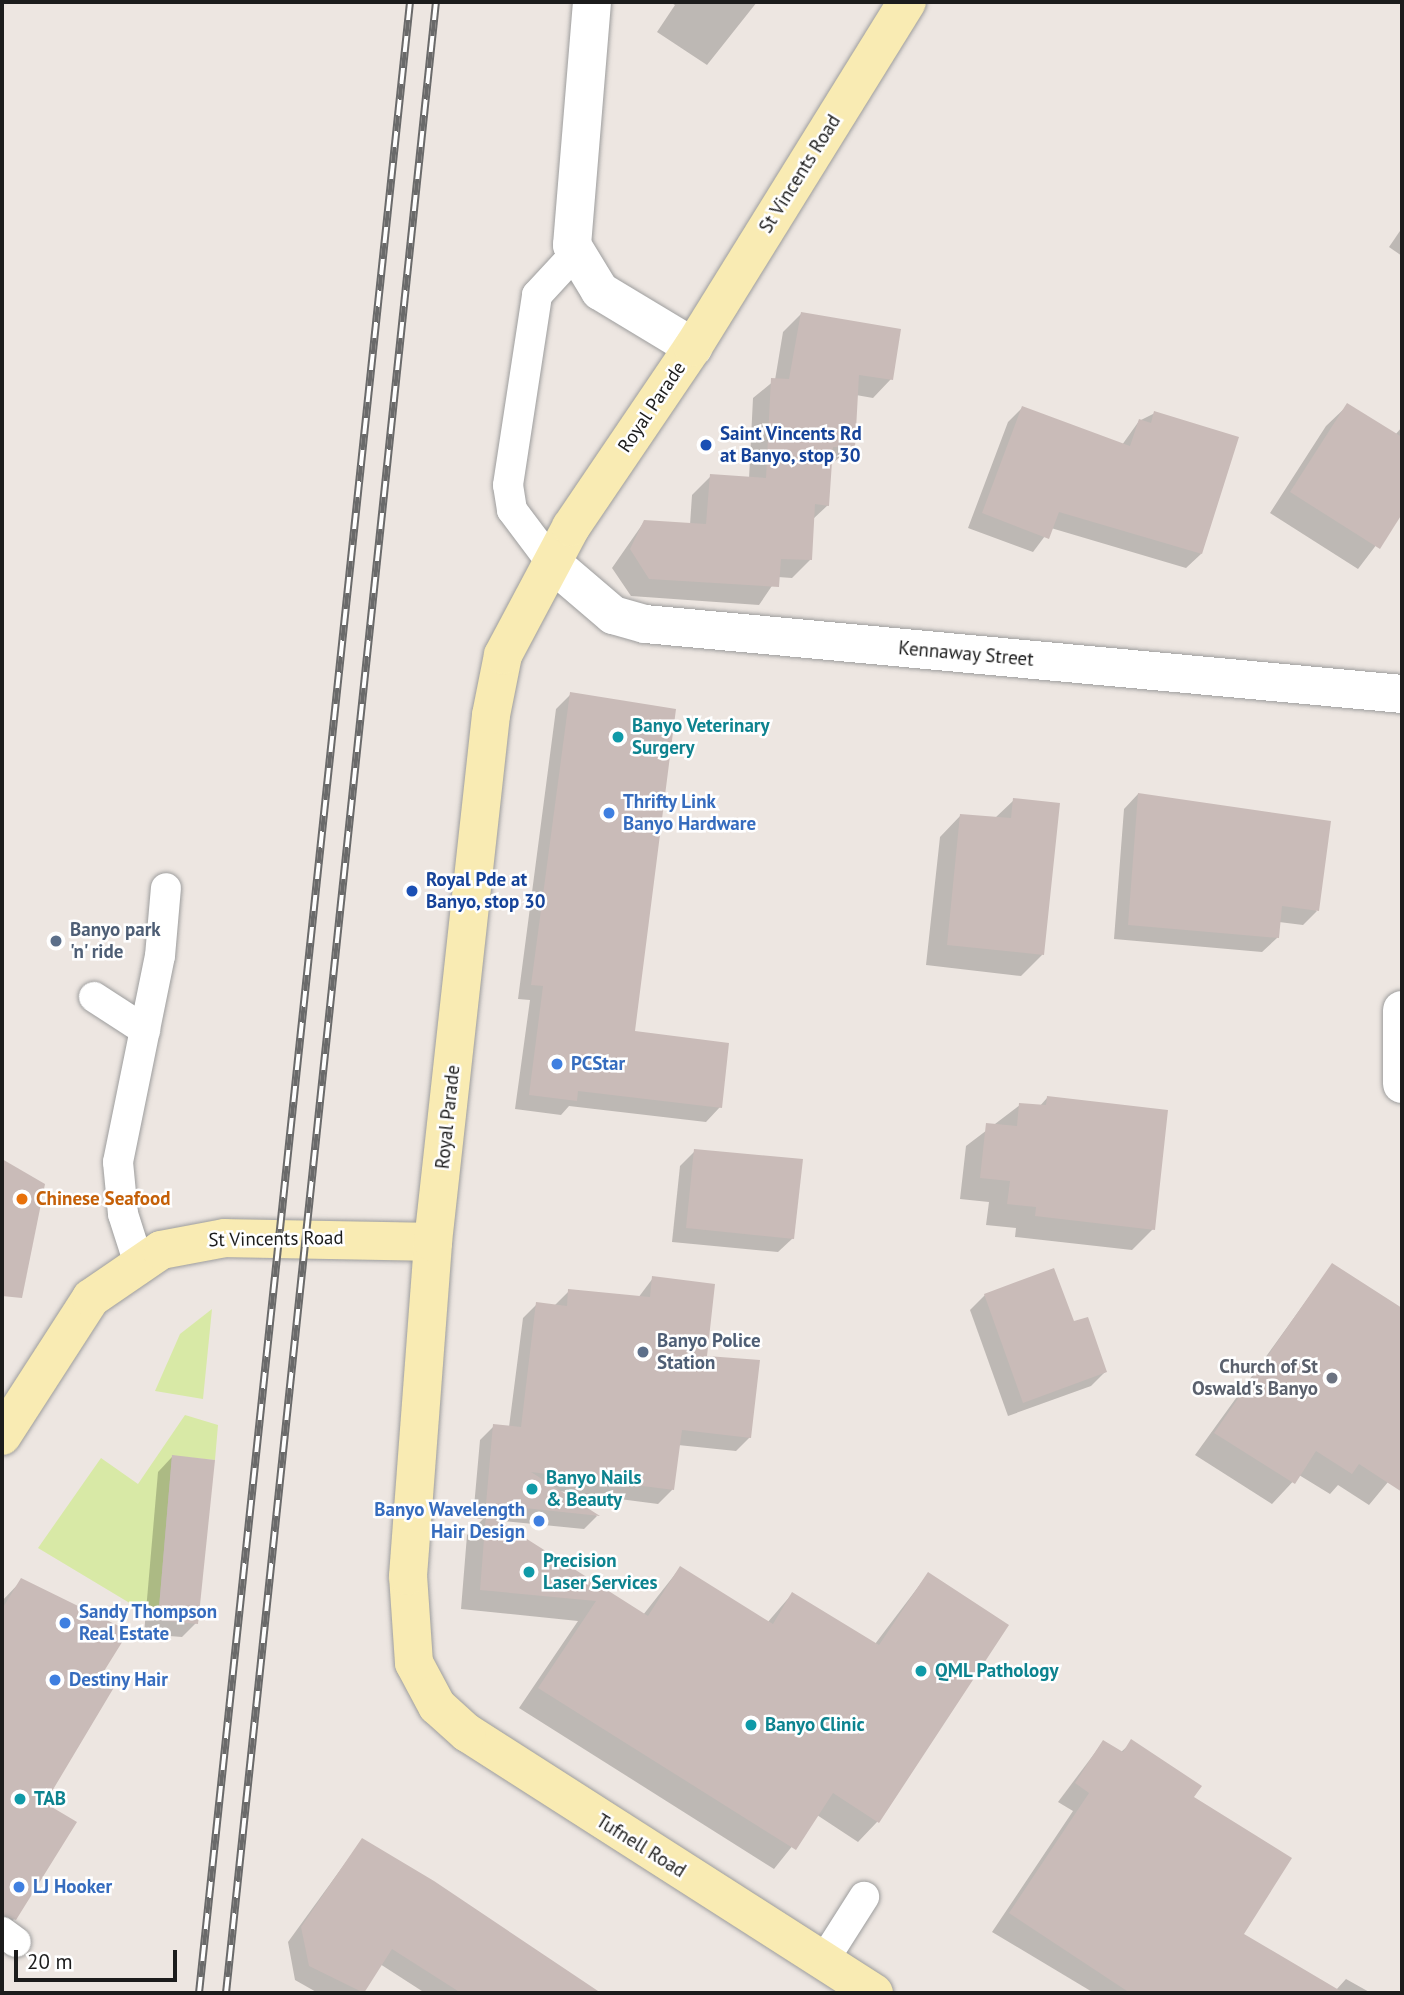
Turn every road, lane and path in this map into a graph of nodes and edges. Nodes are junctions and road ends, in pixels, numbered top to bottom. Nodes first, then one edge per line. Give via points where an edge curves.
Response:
1 (592, 2) edge
2 (907, 2) edge
3 (575, 254) junction
4 (693, 346) junction
5 (551, 562) junction
6 (1402, 694) edge
7 (166, 888) dead end
8 (94, 997) dead end
9 (1402, 1010) edge
10 (145, 1030) junction
11 (1402, 1084) edge
12 (433, 1242) junction
13 (138, 1261) junction
14 (2, 1436) edge
15 (422, 1683) joint
16 (863, 1897) dead end
17 (824, 1960) junction
18 (874, 1993) edge

1 - 3 street, Royal Parade via 570,216
2 - 4 main road, St Vincents Road
3 - 4 street, Royal Parade via 600,291
3 - 5 lane via 537,295 508,485 512,510
4 - 5 main road, Royal Parade
5 - 6 street, Kennaway Street via 613,615 645,624
5 - 12 main road, Royal Parade via 513,629 495,688
7 - 10 lane
8 - 10 lane
9 - 11 street
10 - 13 lane via 118,1162 123,1214
12 - 13 main road, St Vincents Road via 206,1239
12 - 15 main road, Royal Parade via 408,1576 409,1643
13 - 14 main road, St Vincents Road via 92,1298
15 - 17 main road, Tufnell Road via 437,1706 510,1765
16 - 17 lane
17 - 18 main road, Tufnell Road

